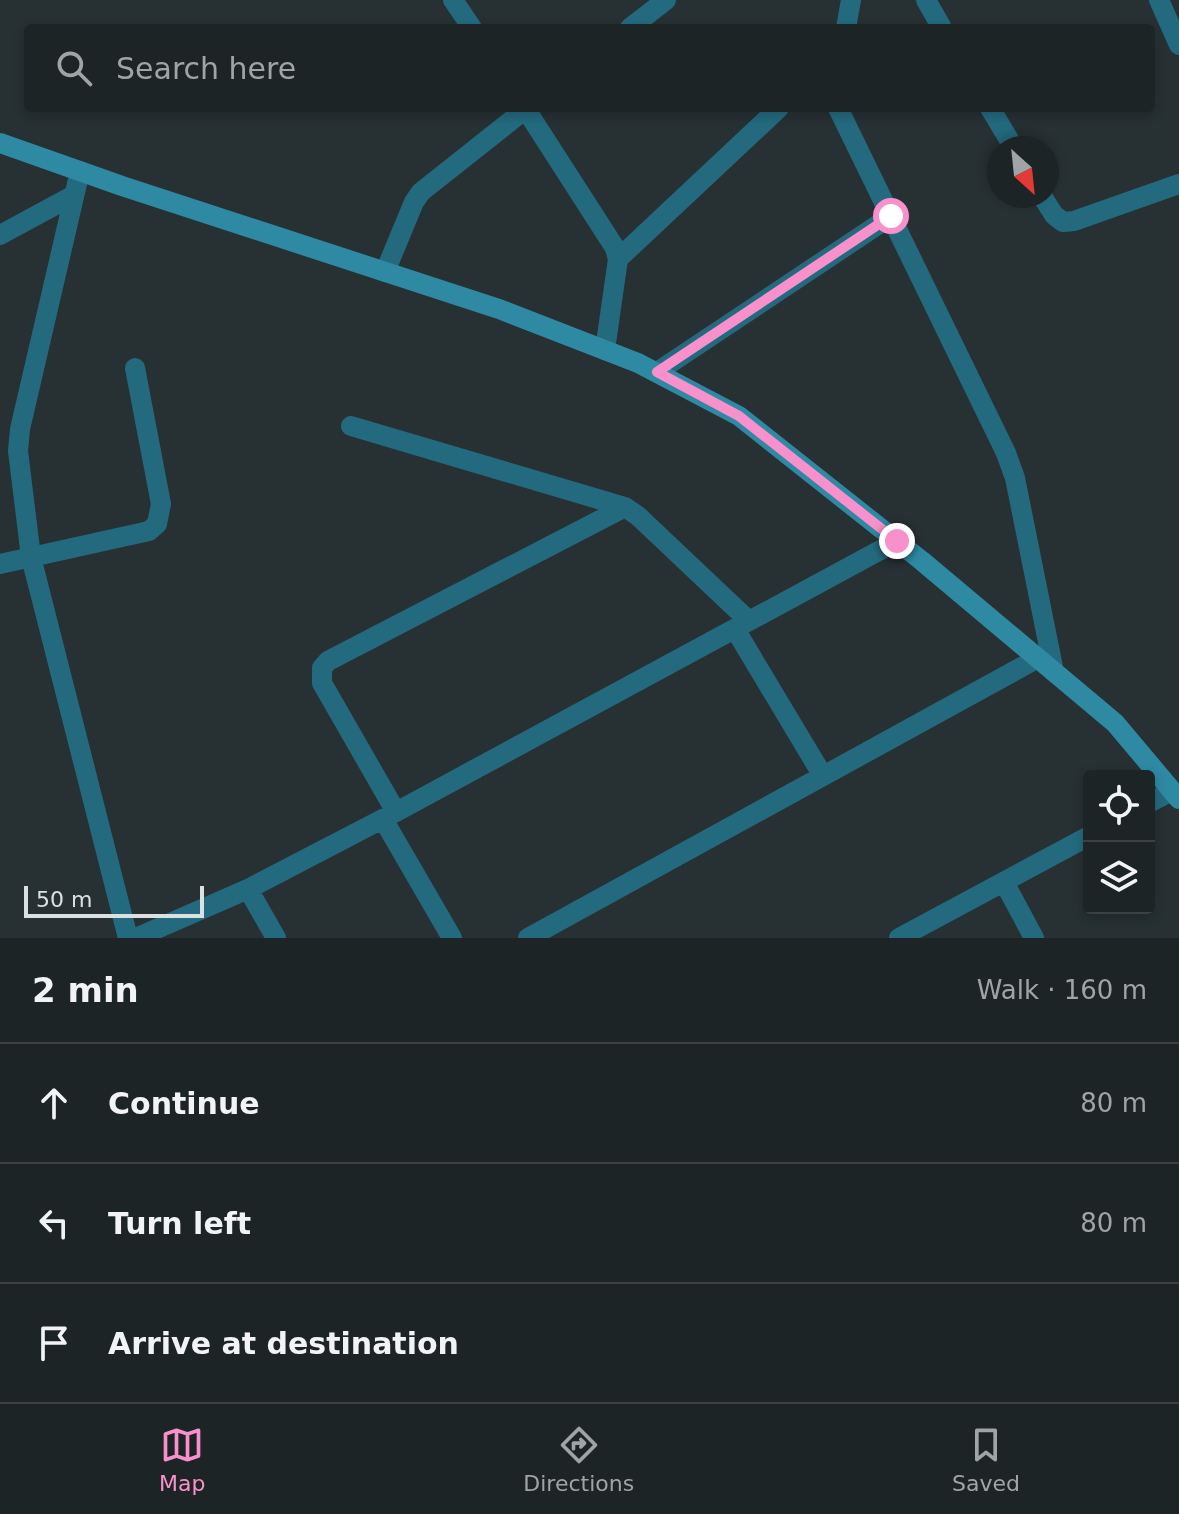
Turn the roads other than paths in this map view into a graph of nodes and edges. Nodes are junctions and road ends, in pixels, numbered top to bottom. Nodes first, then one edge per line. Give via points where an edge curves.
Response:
1 (453, 0) edge
2 (666, 0) edge
3 (851, 0) edge
4 (926, 0) edge
5 (1159, 0) edge
6 (469, 24) edge
7 (635, 24) edge
8 (847, 24) edge
9 (940, 24) edge
10 (1179, 45) edge
11 (520, 112) edge
12 (528, 112) edge
13 (775, 112) edge
14 (840, 112) edge
15 (992, 112) edge
16 (1007, 136) edge
17 (0, 143) edge
18 (80, 171) junction
19 (1179, 184) edge
20 (74, 195) junction
21 (1050, 208) edge
22 (891, 216) junction
23 (0, 235) edge
24 (618, 259) junction
25 (385, 272) junction
26 (605, 350) junction
27 (135, 368) dead end
28 (657, 372) junction
29 (351, 426) dead end
30 (625, 507) junction
31 (897, 541) junction
32 (31, 557) junction
33 (0, 564) edge
34 (742, 625) junction
35 (1038, 658) junction
36 (1054, 672) junction
37 (823, 776) junction
38 (1176, 795) edge
39 (1155, 801) edge
40 (390, 815) junction
41 (1083, 839) edge
42 (1004, 882) junction
43 (248, 889) junction
44 (128, 938) edge
45 (136, 938) edge
46 (276, 938) edge
47 (452, 938) edge
48 (528, 938) edge
49 (899, 938) edge
50 (1034, 938) edge

1 - 6 street
2 - 7 street
3 - 8 street
4 - 9 street
5 - 10 street
11 - 25 street via 421,192
12 - 24 street via 610,238
13 - 24 street
14 - 22 street
15 - 16 street
17 - 18 street
18 - 20 street
18 - 25 street
19 - 21 street via 1074,221 1063,222
20 - 23 street
20 - 32 street via 20,429
22 - 28 street
22 - 36 street via 1015,478
24 - 26 street
25 - 26 street
26 - 28 street
27 - 32 street via 161,504 157,524 149,531
28 - 31 street via 739,416
29 - 30 street
30 - 34 street
30 - 40 street via 322,668 322,683
31 - 34 street
31 - 35 street
32 - 33 street
32 - 44 street
34 - 37 street
34 - 40 street
35 - 36 street
35 - 37 street
36 - 38 street via 1115,723
37 - 48 street
38 - 39 street
40 - 43 street
40 - 47 street
41 - 42 street
42 - 49 street
42 - 50 street
43 - 45 street
43 - 46 street

